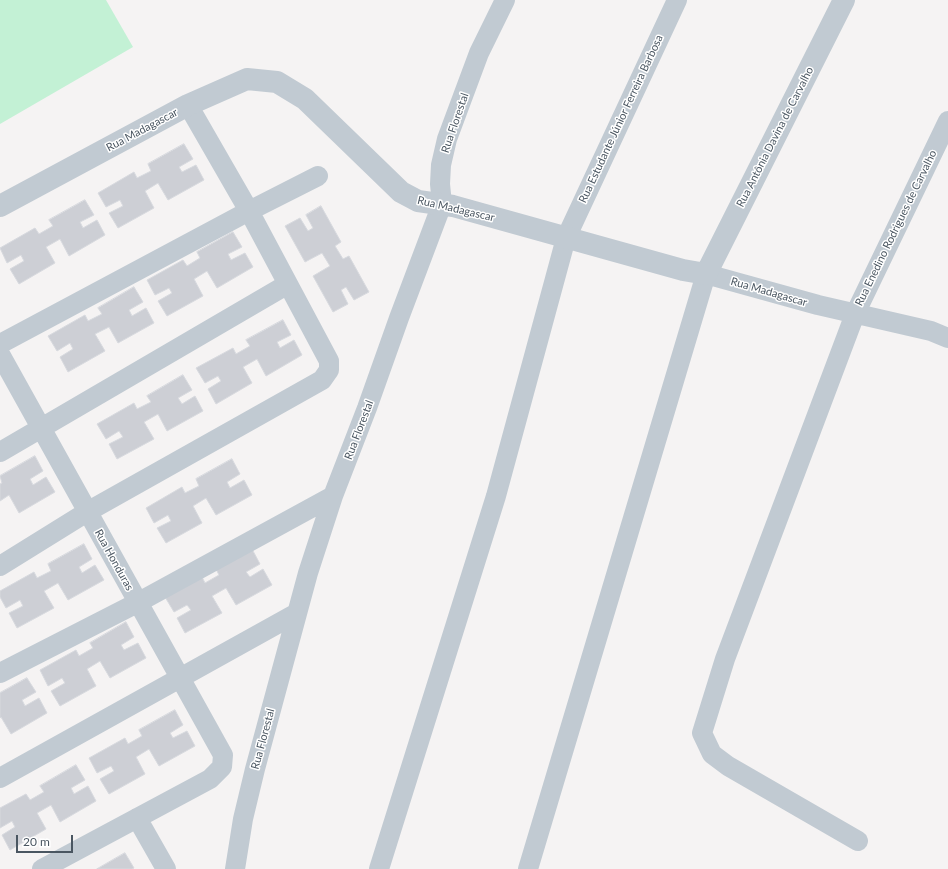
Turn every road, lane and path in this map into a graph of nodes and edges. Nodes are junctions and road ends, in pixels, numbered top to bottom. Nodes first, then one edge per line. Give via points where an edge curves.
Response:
1 (505, 0) edge
2 (677, 0) edge
3 (844, 0) edge
4 (188, 105) junction
5 (948, 121) edge
6 (318, 176) dead end
7 (442, 204) junction
8 (0, 206) edge
9 (249, 211) junction
10 (566, 238) junction
11 (706, 274) junction
12 (288, 284) junction
13 (855, 314) junction
14 (948, 338) edge
15 (0, 344) edge
16 (0, 354) edge
17 (41, 428) junction
18 (0, 452) edge
19 (333, 496) junction
20 (88, 512) junction
21 (0, 566) edge
22 (137, 603) junction
23 (297, 613) junction
24 (0, 673) edge
25 (179, 678) junction
26 (0, 778) edge
27 (137, 818) junction
28 (858, 841) dead end
29 (42, 869) edge
30 (166, 869) edge
31 (236, 869) edge
32 (379, 869) edge
33 (528, 869) edge

1 - 7 street, Rua Florestal via 479,53 448,139 441,165
2 - 10 street, Rua Estudante Júnior Ferreira Barbosa
3 - 11 street, Rua Antônia Davina de Carvalho
4 - 7 street, Rua Madagascar via 247,79 277,82 305,98 401,192 418,202
4 - 8 street, Rua Madagascar
4 - 9 street
5 - 13 street, Rua Enedino Rodrigues de Carvalho
6 - 9 street
7 - 10 street, Rua Madagascar
7 - 19 street, Rua Florestal
9 - 12 street
9 - 15 street
10 - 11 street, Rua Madagascar
10 - 32 street, Rua Estudante Júnior Ferreira Barbosa via 496,496
11 - 13 street, Rua Madagascar
11 - 33 street
12 - 17 street
12 - 20 street via 329,361 327,375
13 - 14 street, Rua Madagascar via 931,331
13 - 28 street, Rua Enedino Rodrigues de Carvalho via 725,659 702,733 712,754 728,766
16 - 17 street, Rua Honduras
17 - 18 street
17 - 20 street, Rua Honduras
19 - 22 street
19 - 23 street, Rua Florestal
20 - 21 street
20 - 22 street, Rua Honduras
22 - 24 street
22 - 25 street, Rua Honduras
23 - 25 street
23 - 31 street, Rua Florestal via 255,768 243,819
25 - 26 street
25 - 27 street, Rua Honduras via 223,755 222,767 210,779
27 - 29 street
27 - 30 street

